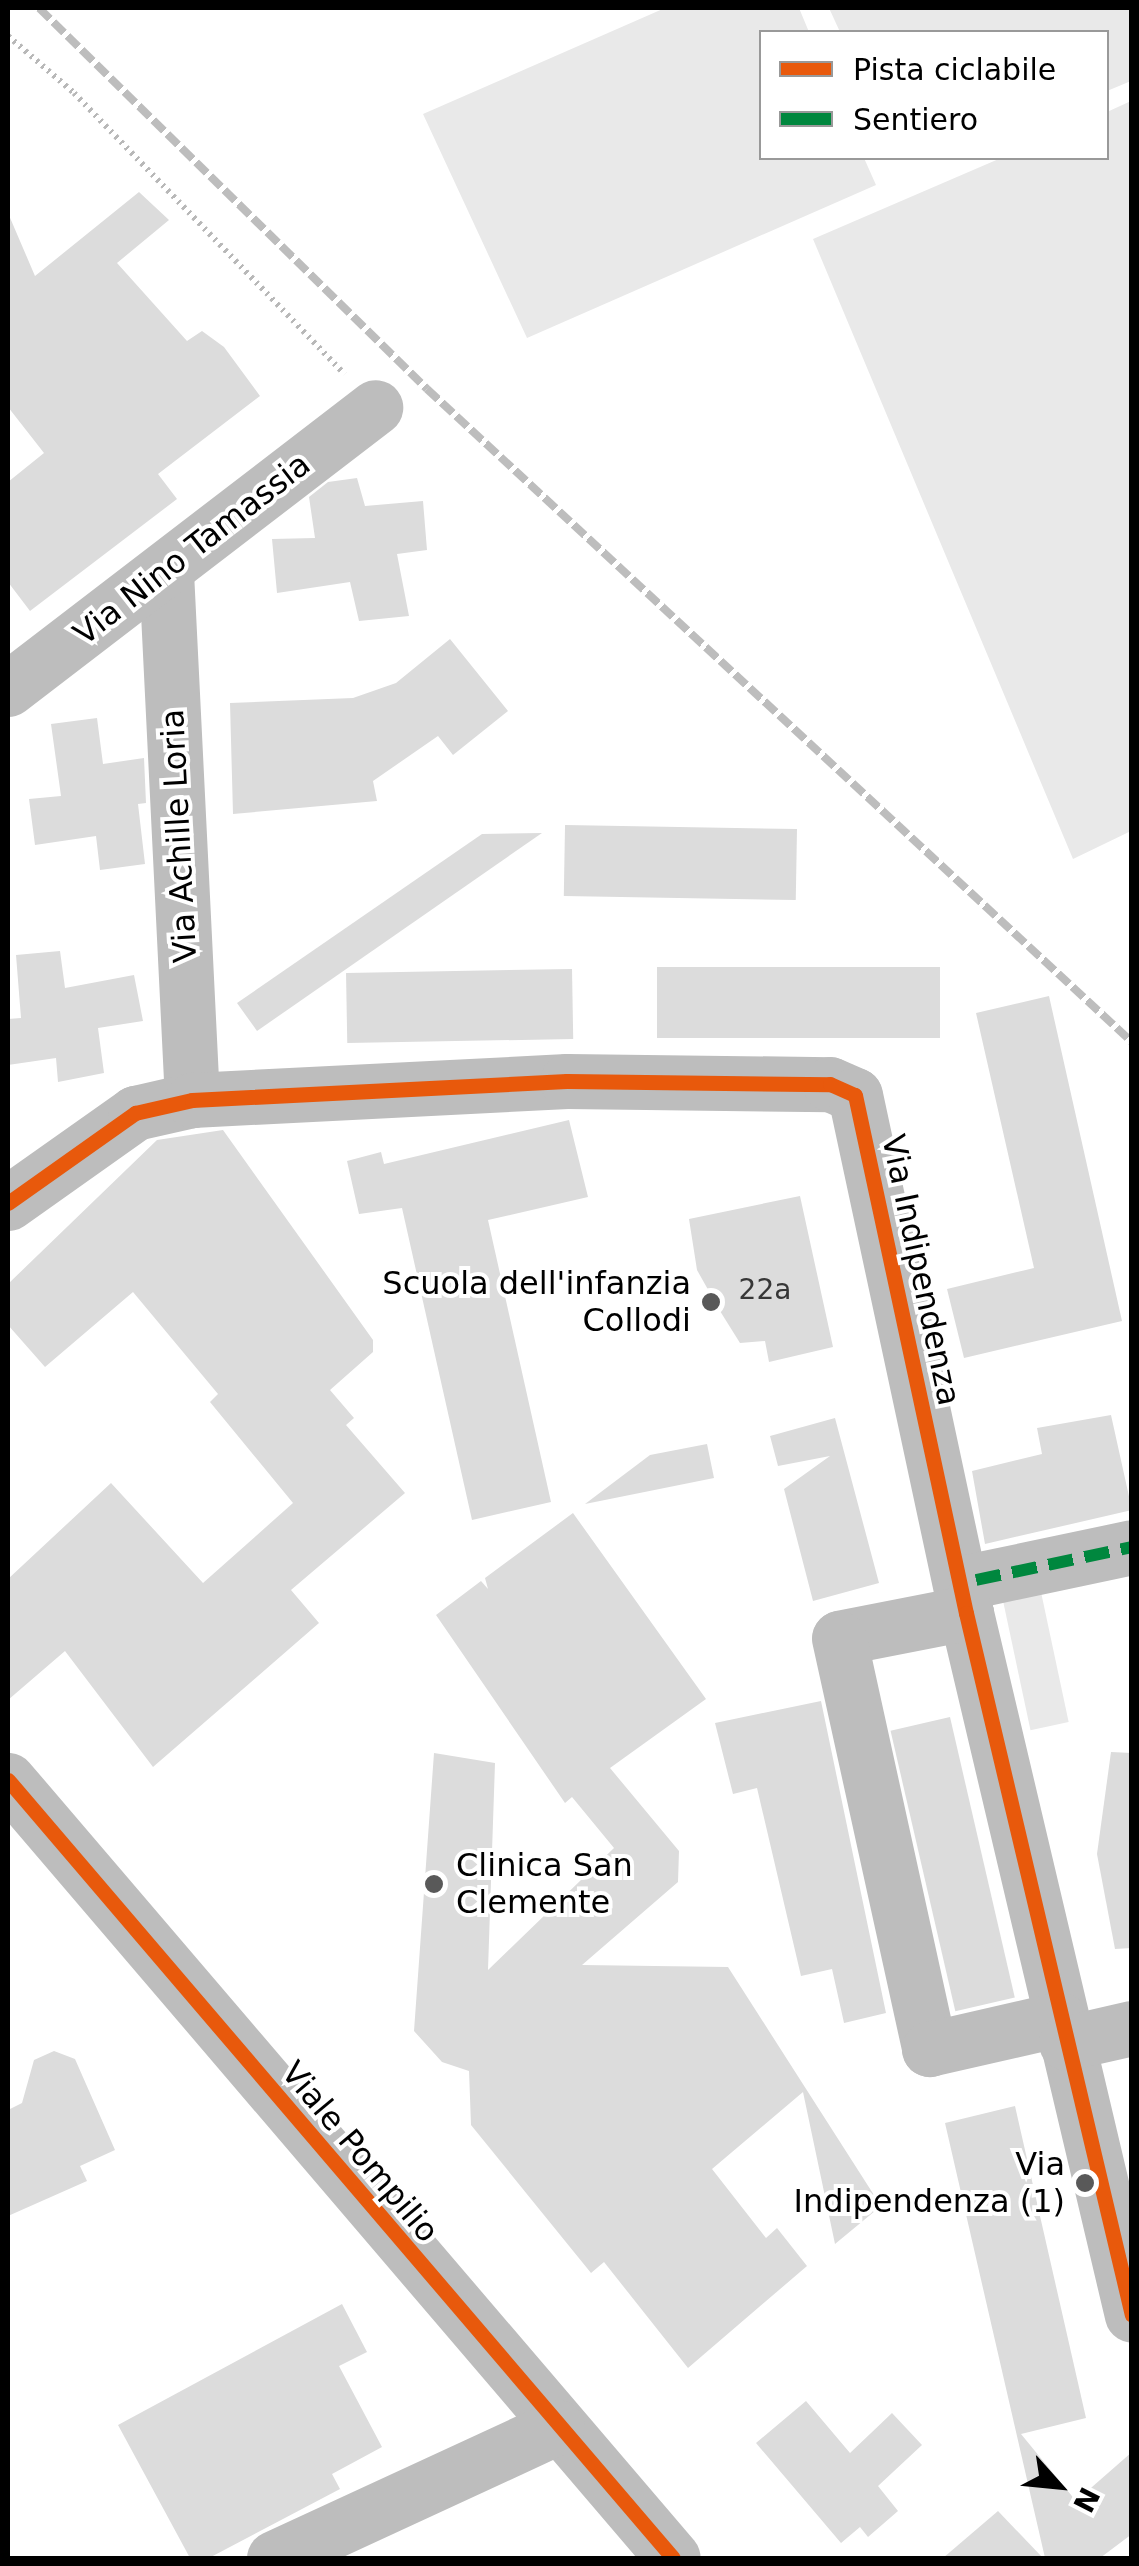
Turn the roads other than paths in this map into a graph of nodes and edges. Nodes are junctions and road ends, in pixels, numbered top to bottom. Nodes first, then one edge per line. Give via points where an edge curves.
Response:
1 (376, 407) road end
2 (166, 572) junction
3 (8, 689) edge
4 (192, 1093) junction
5 (8, 1183) edge
6 (8, 1203) edge
7 (1132, 1547) edge
8 (971, 1597) junction
9 (8, 1780) edge
10 (1085, 2032) edge
11 (1132, 2267) edge
12 (1132, 2315) edge
13 (557, 2427) junction
14 (274, 2558) edge
15 (673, 2558) edge

1 - 2 street, Via Nino Tamassia
2 - 3 street, Via Nino Tamassia
2 - 4 street, Via Achille Loria
4 - 5 street, Via Indipendenza via 128,1100
4 - 6 street, Via Indipendenza via 135,1113
4 - 8 street, Via Indipendenza via 568,1081 830,1084 855,1095
7 - 8 street
8 - 10 street, Via Indipendenza
8 - 10 street via 839,1638 929,2049
9 - 13 street, Viale Pompilio
10 - 11 street, Via Indipendenza
10 - 12 street, Via Indipendenza
13 - 14 street
13 - 15 street, Viale Pompilio

